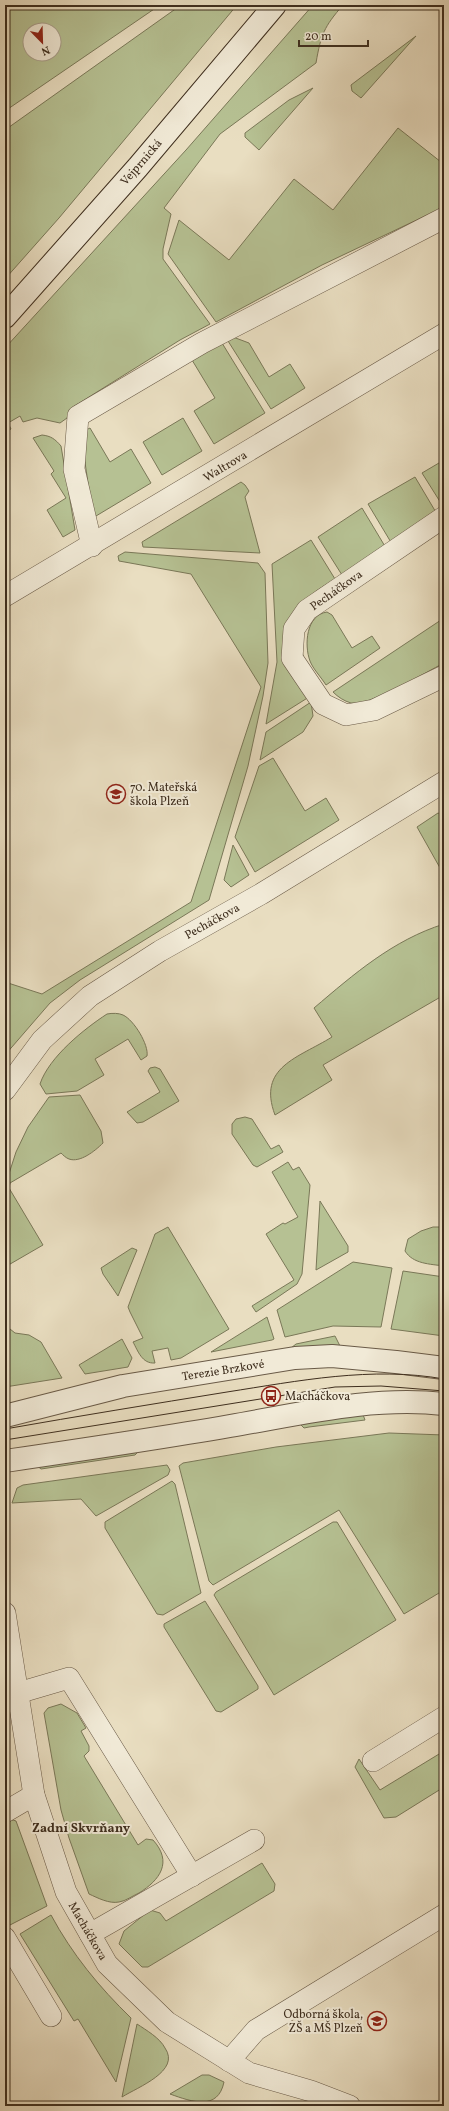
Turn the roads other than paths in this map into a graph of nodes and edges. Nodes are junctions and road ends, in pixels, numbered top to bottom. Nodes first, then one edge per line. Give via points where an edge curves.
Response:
1 (275, 5) edge
2 (444, 218) edge
3 (5, 317) edge
4 (444, 334) edge
5 (444, 517) edge
6 (92, 546) junction
7 (5, 596) edge
8 (444, 676) edge
9 (444, 782) edge
10 (5, 1090) edge
11 (444, 1368) edge
12 (444, 1404) edge
13 (5, 1416) edge
14 (5, 1462) edge
15 (5, 1613) edge
16 (9, 1668) edge
17 (18, 1693) junction
18 (444, 1717) edge
19 (373, 1761) dead end
20 (34, 1795) junction
21 (5, 1812) edge
22 (254, 1840) dead end
23 (192, 1876) junction
24 (444, 1915) edge
25 (90, 1934) junction
26 (5, 1938) edge
27 (51, 2016) dead end
28 (229, 2061) junction
29 (350, 2106) edge

1 - 3 street, Vejprnická via 138,167
2 - 6 street via 202,343 78,416 74,469
4 - 6 street, Waltrova
5 - 8 street, Pecháčkova via 307,610 294,629 292,658 323,704 346,715 374,710
6 - 7 street, Waltrova
9 - 10 street, Pecháčkova via 261,894 160,951 90,996 42,1040
11 - 13 street, Terezie Brzkové via 332,1356 295,1358 123,1386
12 - 14 street via 379,1402
15 - 16 street, Macháčkova
16 - 17 street, Macháčkova
17 - 20 street, Macháčkova
17 - 23 street via 68,1678
18 - 19 street
20 - 21 street
20 - 25 street, Macháčkova via 66,1892
22 - 23 street
23 - 25 street
24 - 28 street via 256,2030
25 - 28 street, Macháčkova via 107,1964 168,2022
26 - 27 street
28 - 29 street, Macháčkova via 249,2073

